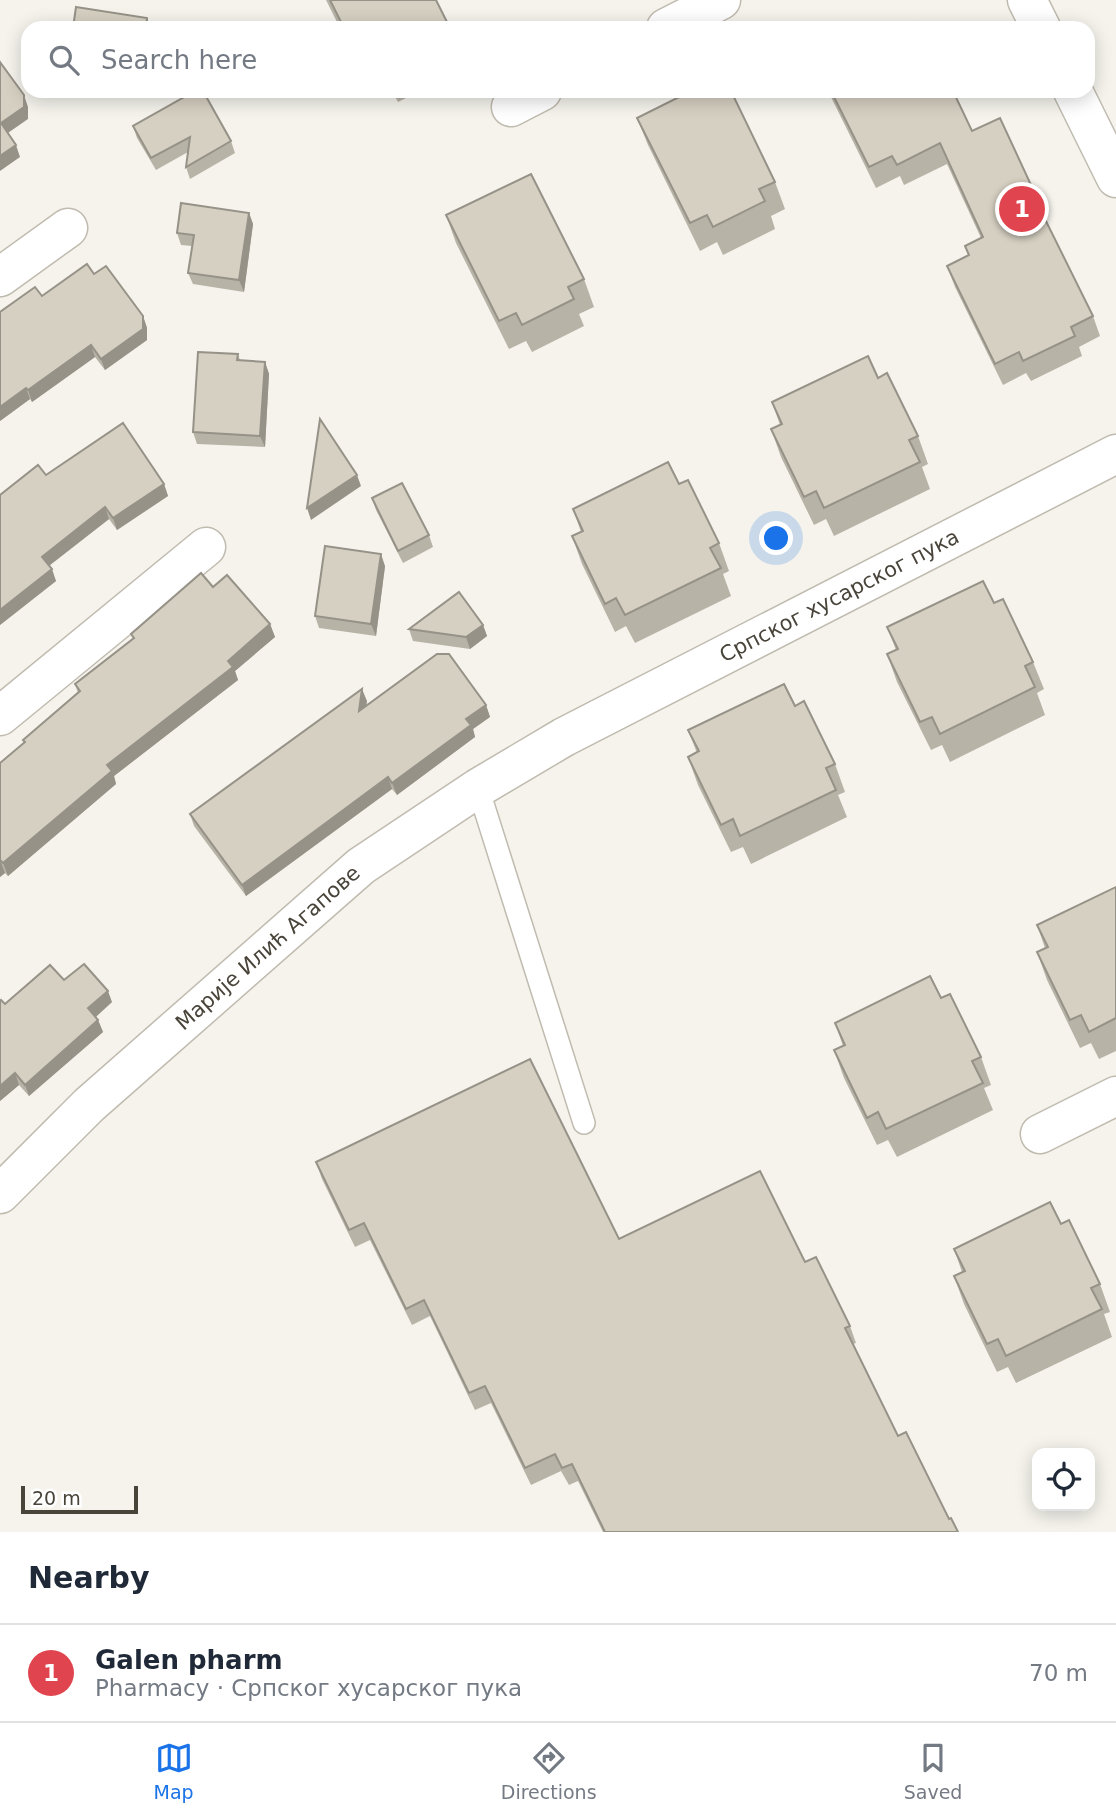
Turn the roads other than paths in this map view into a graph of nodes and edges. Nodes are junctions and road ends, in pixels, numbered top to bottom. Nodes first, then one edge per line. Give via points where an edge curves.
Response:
1 (721, 0) edge
2 (1027, 0) edge
3 (680, 21) edge
4 (1038, 21) edge
5 (1076, 98) edge
6 (1116, 178) edge
7 (68, 228) dead end
8 (0, 277) edge
9 (1116, 454) edge
10 (206, 547) dead end
11 (0, 716) edge
12 (564, 737) joint
13 (478, 788) junction
14 (1116, 1096) edge
15 (584, 1123) dead end
16 (1040, 1134) dead end
17 (0, 1194) edge

1 - 3 street
2 - 4 street
5 - 6 street
7 - 8 street
9 - 12 street, Српског хусарског пука
10 - 11 street
12 - 13 street, Марије Илић Агапове
13 - 15 lane
13 - 17 street, Марије Илић Агапове via 361,866 89,1105
14 - 16 street

